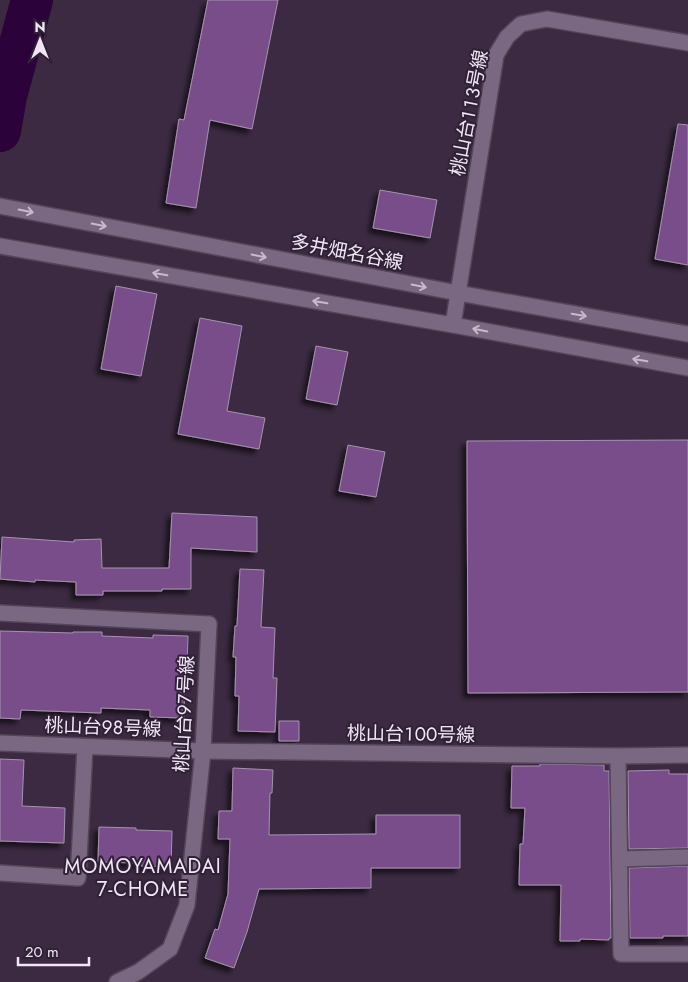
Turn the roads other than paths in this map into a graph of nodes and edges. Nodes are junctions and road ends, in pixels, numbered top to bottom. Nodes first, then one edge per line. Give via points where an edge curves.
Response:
1 (688, 43) edge
2 (0, 206) edge
3 (0, 246) edge
4 (458, 293) junction
5 (453, 325) junction
6 (688, 334) edge
7 (688, 368) edge
8 (0, 613) edge
9 (0, 742) edge
10 (85, 747) junction
11 (203, 751) junction
12 (688, 755) edge
13 (618, 756) junction
14 (688, 857) edge
15 (620, 859) junction
16 (0, 873) edge
17 (688, 954) edge
18 (117, 982) edge

1 - 4 street, 桃山台１１３号線 via 547,19 521,24 507,37 496,55
2 -> 4 street, 多井畑名谷線
5 -> 3 street
4 - 5 street, 桃山台１１３号線
4 -> 6 street, 多井畑名谷線
7 -> 5 street
8 - 11 street, 桃山台９７号線 via 209,624
9 - 10 street, 桃山台９８号線
10 - 11 street, 桃山台９８号線
10 - 16 street via 78,878
11 - 13 street, 桃山台１００号線
11 - 18 street, 桃山台９７号線 via 187,906 170,949 138,972
12 - 13 street, 桃山台１００号線
13 - 15 street
14 - 15 street
15 - 17 street via 621,954

